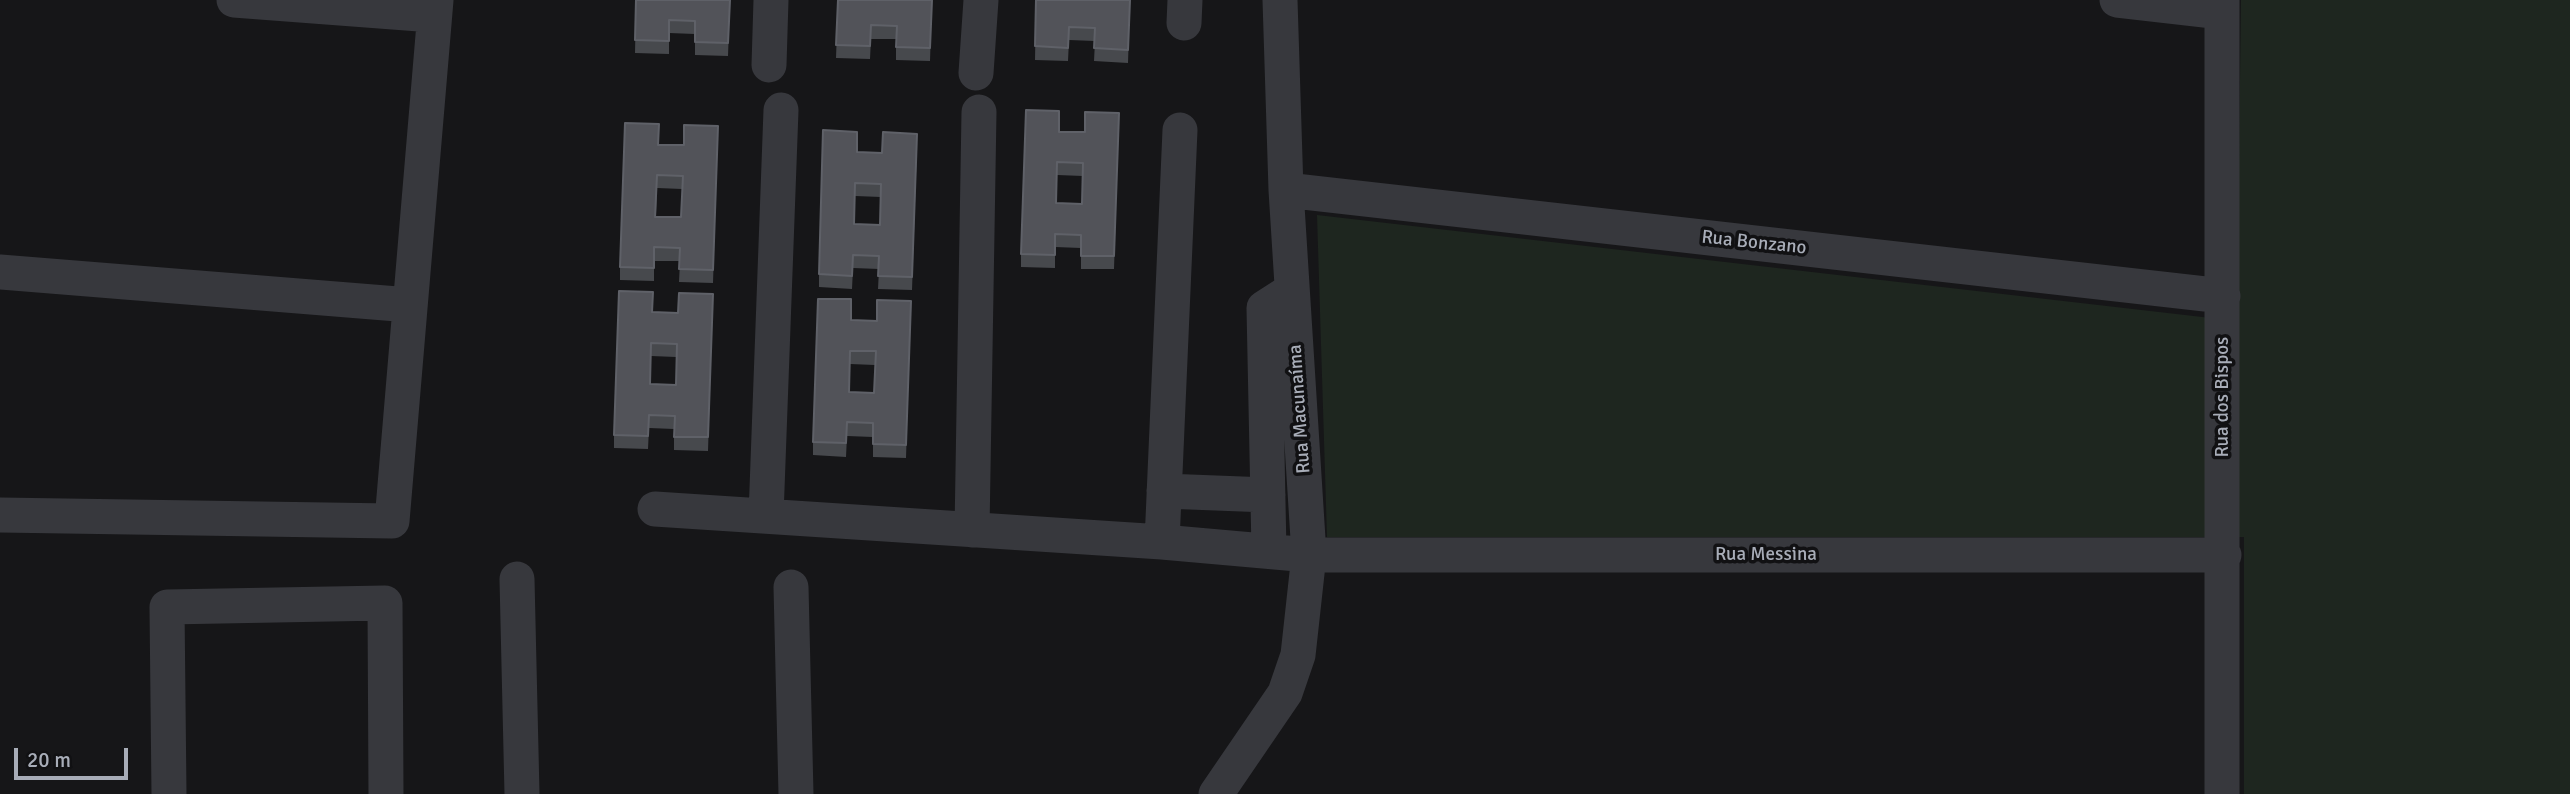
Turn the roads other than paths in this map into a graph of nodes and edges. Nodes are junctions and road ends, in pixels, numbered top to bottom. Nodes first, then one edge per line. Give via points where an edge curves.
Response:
1 (234, 0) edge
2 (771, 0) edge
3 (981, 0) edge
4 (1279, 0) edge
5 (2117, 0) edge
6 (2222, 6) edge
7 (435, 8) edge
8 (769, 65) dead end
9 (976, 73) dead end
10 (781, 110) dead end
11 (979, 112) dead end
12 (1180, 130) dead end
13 (1286, 190) junction
14 (0, 272) edge
15 (1292, 289) junction
16 (2223, 296) junction
17 (410, 305) junction
18 (1164, 491) junction
19 (1268, 495) junction
20 (655, 509) dead end
21 (0, 515) edge
22 (766, 516) junction
23 (972, 530) junction
24 (1162, 542) junction
25 (1269, 551) junction
26 (1309, 555) junction
27 (2224, 555) junction
28 (517, 579) dead end
29 (791, 587) dead end
30 (169, 794) edge
31 (387, 794) edge
32 (522, 794) edge
33 (796, 794) edge
34 (1216, 794) edge
35 (2222, 794) edge

1 - 7 street
2 - 8 street
3 - 9 street
4 - 13 street, Rua Macunaíma
5 - 6 street
6 - 16 street, Rua dos Bispos
7 - 17 street
10 - 22 street
11 - 23 street
12 - 18 street
13 - 15 street, Rua Macunaíma
13 - 16 street, Rua Bonzano
14 - 17 street
15 - 19 street via 1264,308
15 - 26 street, Rua Macunaíma
16 - 27 street, Rua dos Bispos
17 - 21 street via 392,521
18 - 19 street
18 - 24 street
19 - 25 street
20 - 22 street, Rua Messina
22 - 23 street, Rua Messina
23 - 24 street, Rua Messina
24 - 25 street, Rua Messina
25 - 26 street, Rua Messina
26 - 27 street, Rua Messina
26 - 34 street, Rua Macunaíma via 1298,654 1285,693
27 - 35 street, Rua dos Bispos
28 - 32 street
29 - 33 street
30 - 31 street via 167,607 384,603

